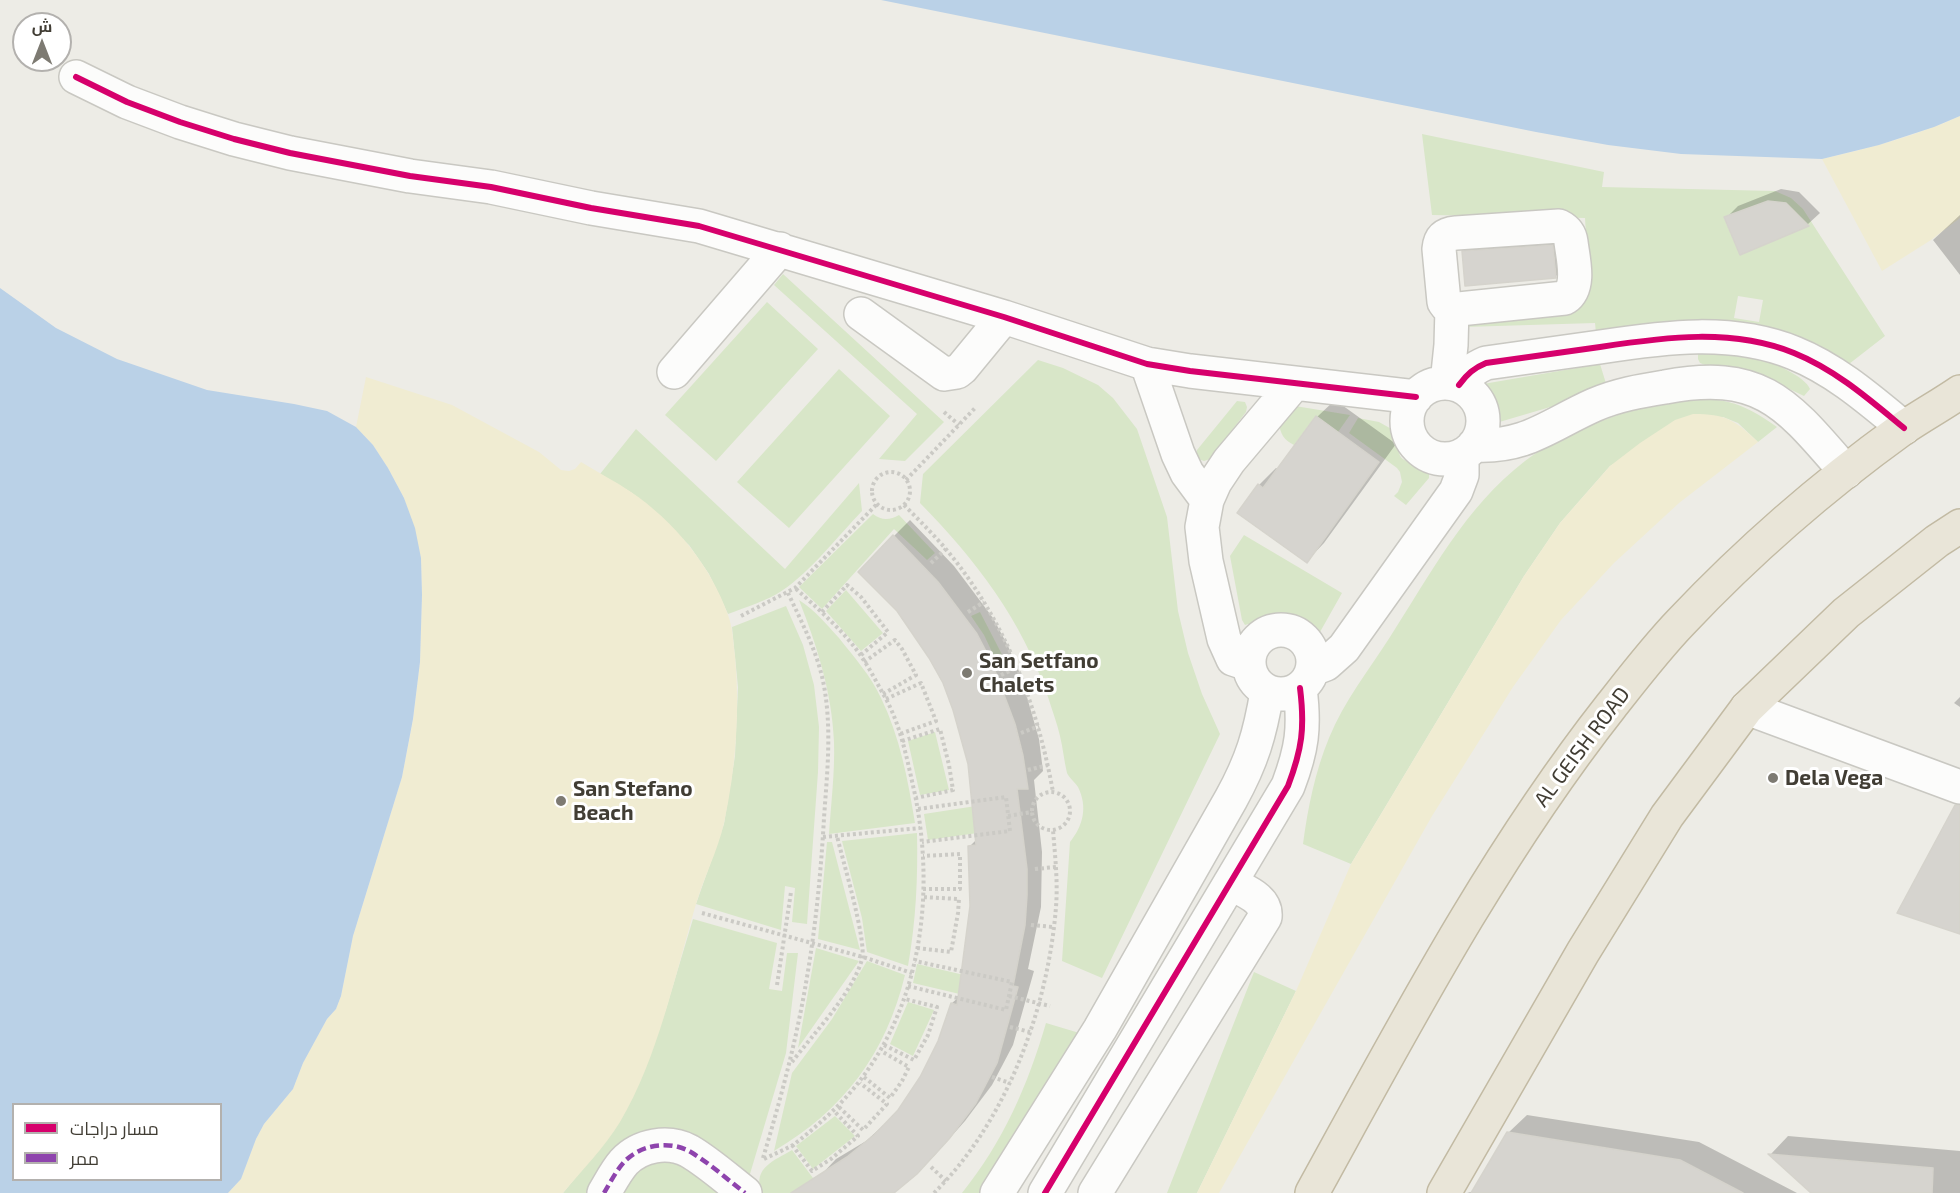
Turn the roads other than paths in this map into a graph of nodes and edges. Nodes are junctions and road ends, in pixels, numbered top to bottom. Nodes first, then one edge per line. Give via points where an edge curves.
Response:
1 (76, 77) dead end
2 (780, 249) junction
3 (1452, 308) dead end
4 (861, 314) dead end
5 (1004, 317) junction
6 (1682, 337) junction
7 (1604, 346) junction
8 (1147, 364) junction
9 (674, 372) dead end
10 (1689, 383) junction
11 (1294, 384) junction
12 (1453, 384) junction
13 (1960, 392) edge
14 (1416, 397) junction
15 (1615, 397) junction
16 (1904, 428) junction
17 (1468, 450) junction
18 (1846, 472) junction
19 (1207, 500) junction
20 (1960, 526) edge
21 (1248, 664) junction
22 (1307, 678) junction
23 (1267, 692) junction
24 (1747, 708) junction
25 (1960, 787) edge
26 (1230, 883) junction
27 (604, 1193) edge
28 (745, 1193) edge
29 (998, 1193) edge
30 (1045, 1193) edge
31 (1095, 1193) edge
32 (1312, 1193) edge
33 (1444, 1193) edge

1 - 2 street via 180,122 290,153 699,226
2 - 5 street
2 - 9 street
3 - 12 street
4 - 5 street via 944,374 962,368
5 - 8 street
6 - 7 street
6 - 10 street
6 - 16 street via 1752,340 1797,354 1853,387
7 - 12 street via 1486,363
7 - 15 street
8 - 11 street
8 - 19 street via 1186,473
10 - 15 street
10 - 18 street via 1740,385 1765,394 1806,425
11 - 14 street
11 - 19 street via 1229,461
12 - 14 street via 1430,386
12 - 17 street via 1471,392 1484,418 1482,433
13 - 16 highway, AL GEISH ROAD
14 - 17 street via 1407,424 1420,450 1448,459
15 - 17 street via 1515,443
16 - 18 highway, AL GEISH ROAD
17 - 22 street via 1456,491 1344,648
18 - 32 highway, AL GEISH ROAD via 1730,572 1680,623 1579,748 1499,864
19 - 21 street via 1202,527 1206,561 1224,639 1233,659
20 - 24 highway via 1846,613
21 - 22 street via 1256,641 1277,630 1289,631 1309,646 1313,657
21 - 23 street via 1257,685
22 - 23 street via 1290,694
22 - 26 street via 1297,763 1288,786
23 - 29 street via 1257,742 1246,771 1100,1029
24 - 25 street
24 - 33 highway via 1655,835
26 - 30 street
26 - 31 street via 1258,899 1265,917
27 - 28 street via 624,1162 648,1147 661,1145 688,1150

